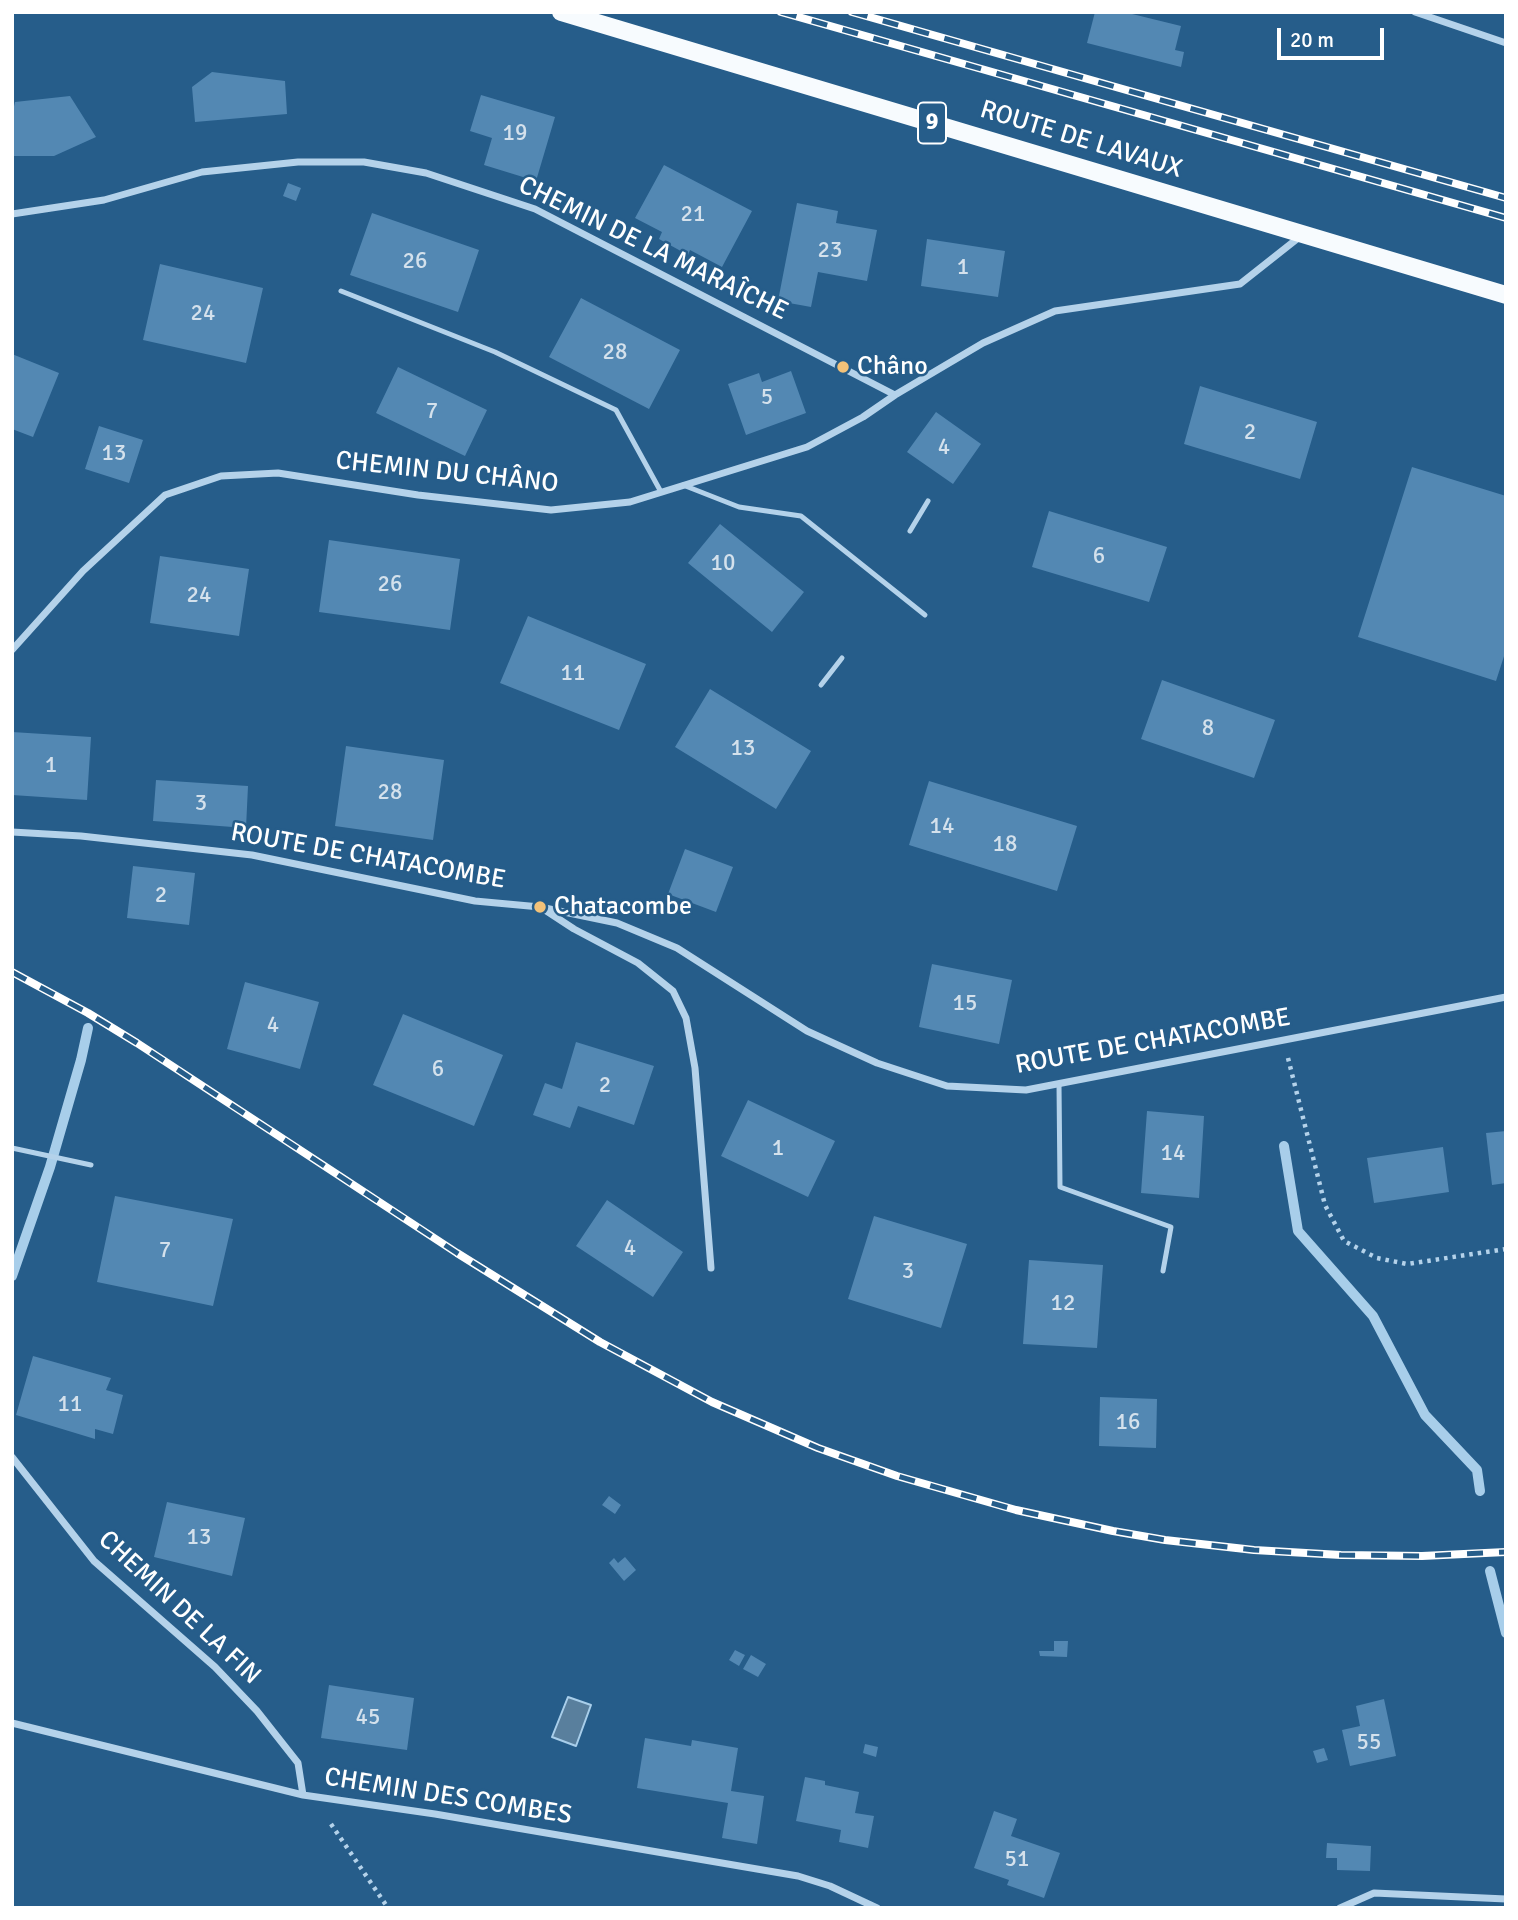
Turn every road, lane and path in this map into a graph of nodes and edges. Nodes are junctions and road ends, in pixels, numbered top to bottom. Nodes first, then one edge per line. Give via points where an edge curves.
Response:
1 (561, 12) edge
2 (1415, 12) edge
3 (1506, 43) edge
4 (12, 214) edge
5 (1303, 235) junction
6 (341, 291) dead end
7 (1506, 295) edge
8 (895, 395) junction
9 (683, 485) junction
10 (662, 492) junction
11 (928, 500) dead end
12 (911, 531) dead end
13 (925, 615) dead end
14 (12, 650) edge
15 (842, 658) dead end
16 (821, 685) dead end
17 (12, 832) edge
18 (540, 907) junction
19 (1506, 997) edge
20 (1283, 1040) junction
21 (1059, 1084) junction
22 (12, 1148) edge
23 (91, 1165) dead end
24 (1506, 1249) edge
25 (711, 1268) dead end
26 (1163, 1271) dead end
27 (12, 1457) edge
28 (12, 1723) edge
29 (303, 1795) junction
30 (331, 1824) dead end
31 (1506, 1899) edge
32 (388, 1908) edge
33 (877, 1908) edge
34 (1340, 1908) edge

1 - 5 main road, ROUTE DE LAVAUX / 9
2 - 3 street
4 - 8 street, CHEMIN DE LA MARAÎCHE via 104,200 202,172 298,162 364,162 426,173 536,209
5 - 7 main road, ROUTE DE LAVAUX / 9
5 - 8 street, CHEMIN DU CHÂNO via 1240,284 1055,311 983,343
6 - 10 lane via 495,352 616,410
8 - 9 street, CHEMIN DU CHÂNO via 807,447
9 - 10 street, CHEMIN DU CHÂNO
9 - 13 lane via 739,507 801,516
10 - 14 street, CHEMIN DU CHÂNO via 630,502 551,510 278,473 220,475 165,495 83,571
11 - 12 lane
15 - 16 lane
17 - 18 street, ROUTE DE CHATACOMBE via 252,855 475,901
18 - 21 street, ROUTE DE CHATACOMBE via 617,923 677,948 807,1031 877,1063 947,1086 1026,1090
18 - 25 street via 638,963 673,991 686,1017 695,1068
19 - 20 street, ROUTE DE CHATACOMBE
20 - 21 street, ROUTE DE CHATACOMBE
20 - 24 path via 1325,1205 1344,1241 1377,1258 1407,1264
21 - 26 lane via 1060,1187 1171,1227
22 - 23 lane
27 - 29 street, CHEMIN DE LA FIN via 94,1561 215,1667 257,1711 298,1763
28 - 29 street, CHEMIN DES COMBES
29 - 33 street, CHEMIN DES COMBES via 798,1876
30 - 32 path
31 - 34 street via 1374,1893

